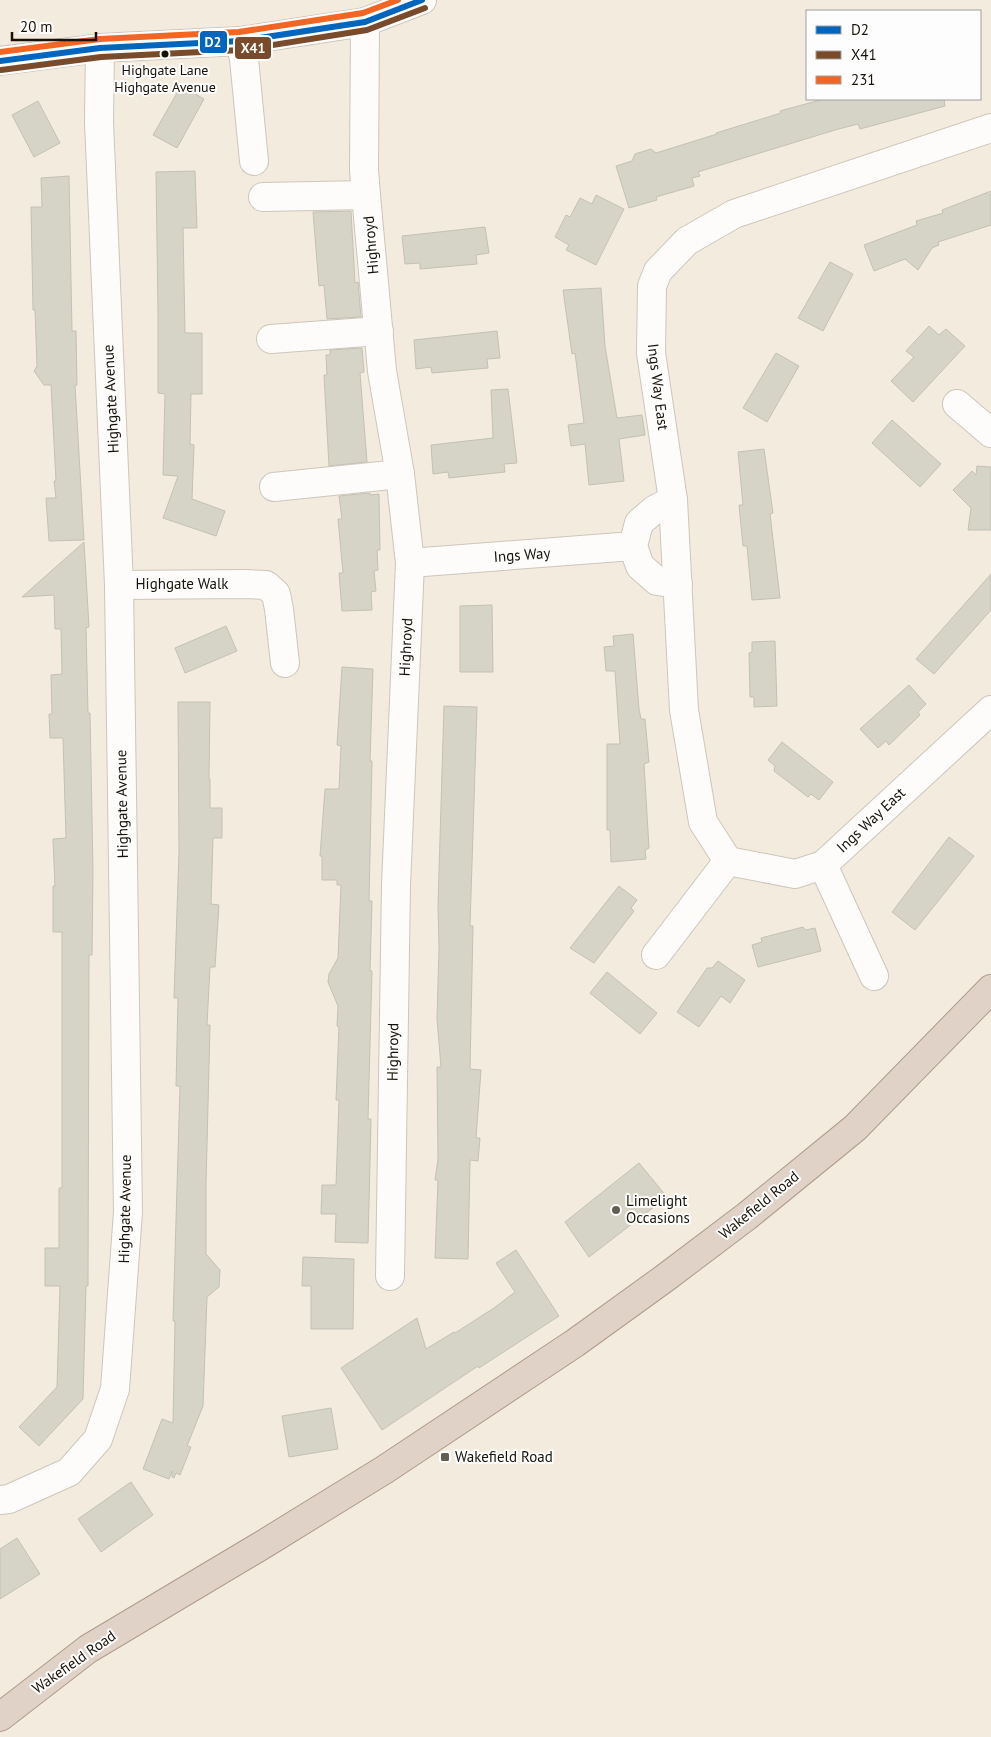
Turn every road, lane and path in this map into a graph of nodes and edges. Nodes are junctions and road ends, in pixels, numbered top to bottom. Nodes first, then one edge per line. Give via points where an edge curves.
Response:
1 (422, 0) edge
2 (364, 22) junction
3 (240, 41) junction
4 (100, 48) junction
5 (0, 61) edge
6 (991, 128) edge
7 (254, 161) dead end
8 (366, 195) junction
9 (263, 197) dead end
10 (379, 331) junction
11 (271, 339) dead end
12 (957, 404) dead end
13 (991, 433) edge
14 (400, 474) junction
15 (274, 487) dead end
16 (674, 500) junction
17 (633, 546) junction
18 (410, 563) junction
19 (678, 584) junction
20 (119, 585) junction
21 (285, 663) dead end
22 (991, 710) edge
23 (728, 861) junction
24 (823, 864) junction
25 (656, 955) dead end
26 (874, 976) dead end
27 (991, 989) edge
28 (390, 1276) dead end
29 (0, 1500) edge
30 (0, 1717) edge

1 - 2 street
2 - 3 street
2 - 8 street, Highroyd
3 - 4 street
3 - 7 street
4 - 5 street
4 - 20 street, Highgate Avenue via 99,122
6 - 16 street, Ings Way East via 734,214 687,241 658,272 652,286 651,353
8 - 9 street
8 - 10 street, Highroyd
10 - 11 street
10 - 14 street, Highroyd via 382,371
12 - 13 street
14 - 15 street
14 - 18 street, Highroyd
16 - 17 street via 639,522
16 - 19 street, Ings Way East
17 - 18 street, Ings Way
17 - 19 street via 640,566 657,581
18 - 28 street, Highroyd via 396,885
19 - 23 street, Ings Way East via 684,710 703,822
20 - 21 street, Highgate Walk via 266,585 276,594 280,609
20 - 29 street, Highgate Avenue via 128,1212 115,1389 98,1439 69,1472 10,1499
22 - 24 street, Ings Way East
23 - 24 street, Ings Way East via 795,874
23 - 25 street
24 - 26 street
27 - 30 highway, Wakefield Road via 855,1128 747,1216 664,1278 574,1343 384,1470 88,1649

